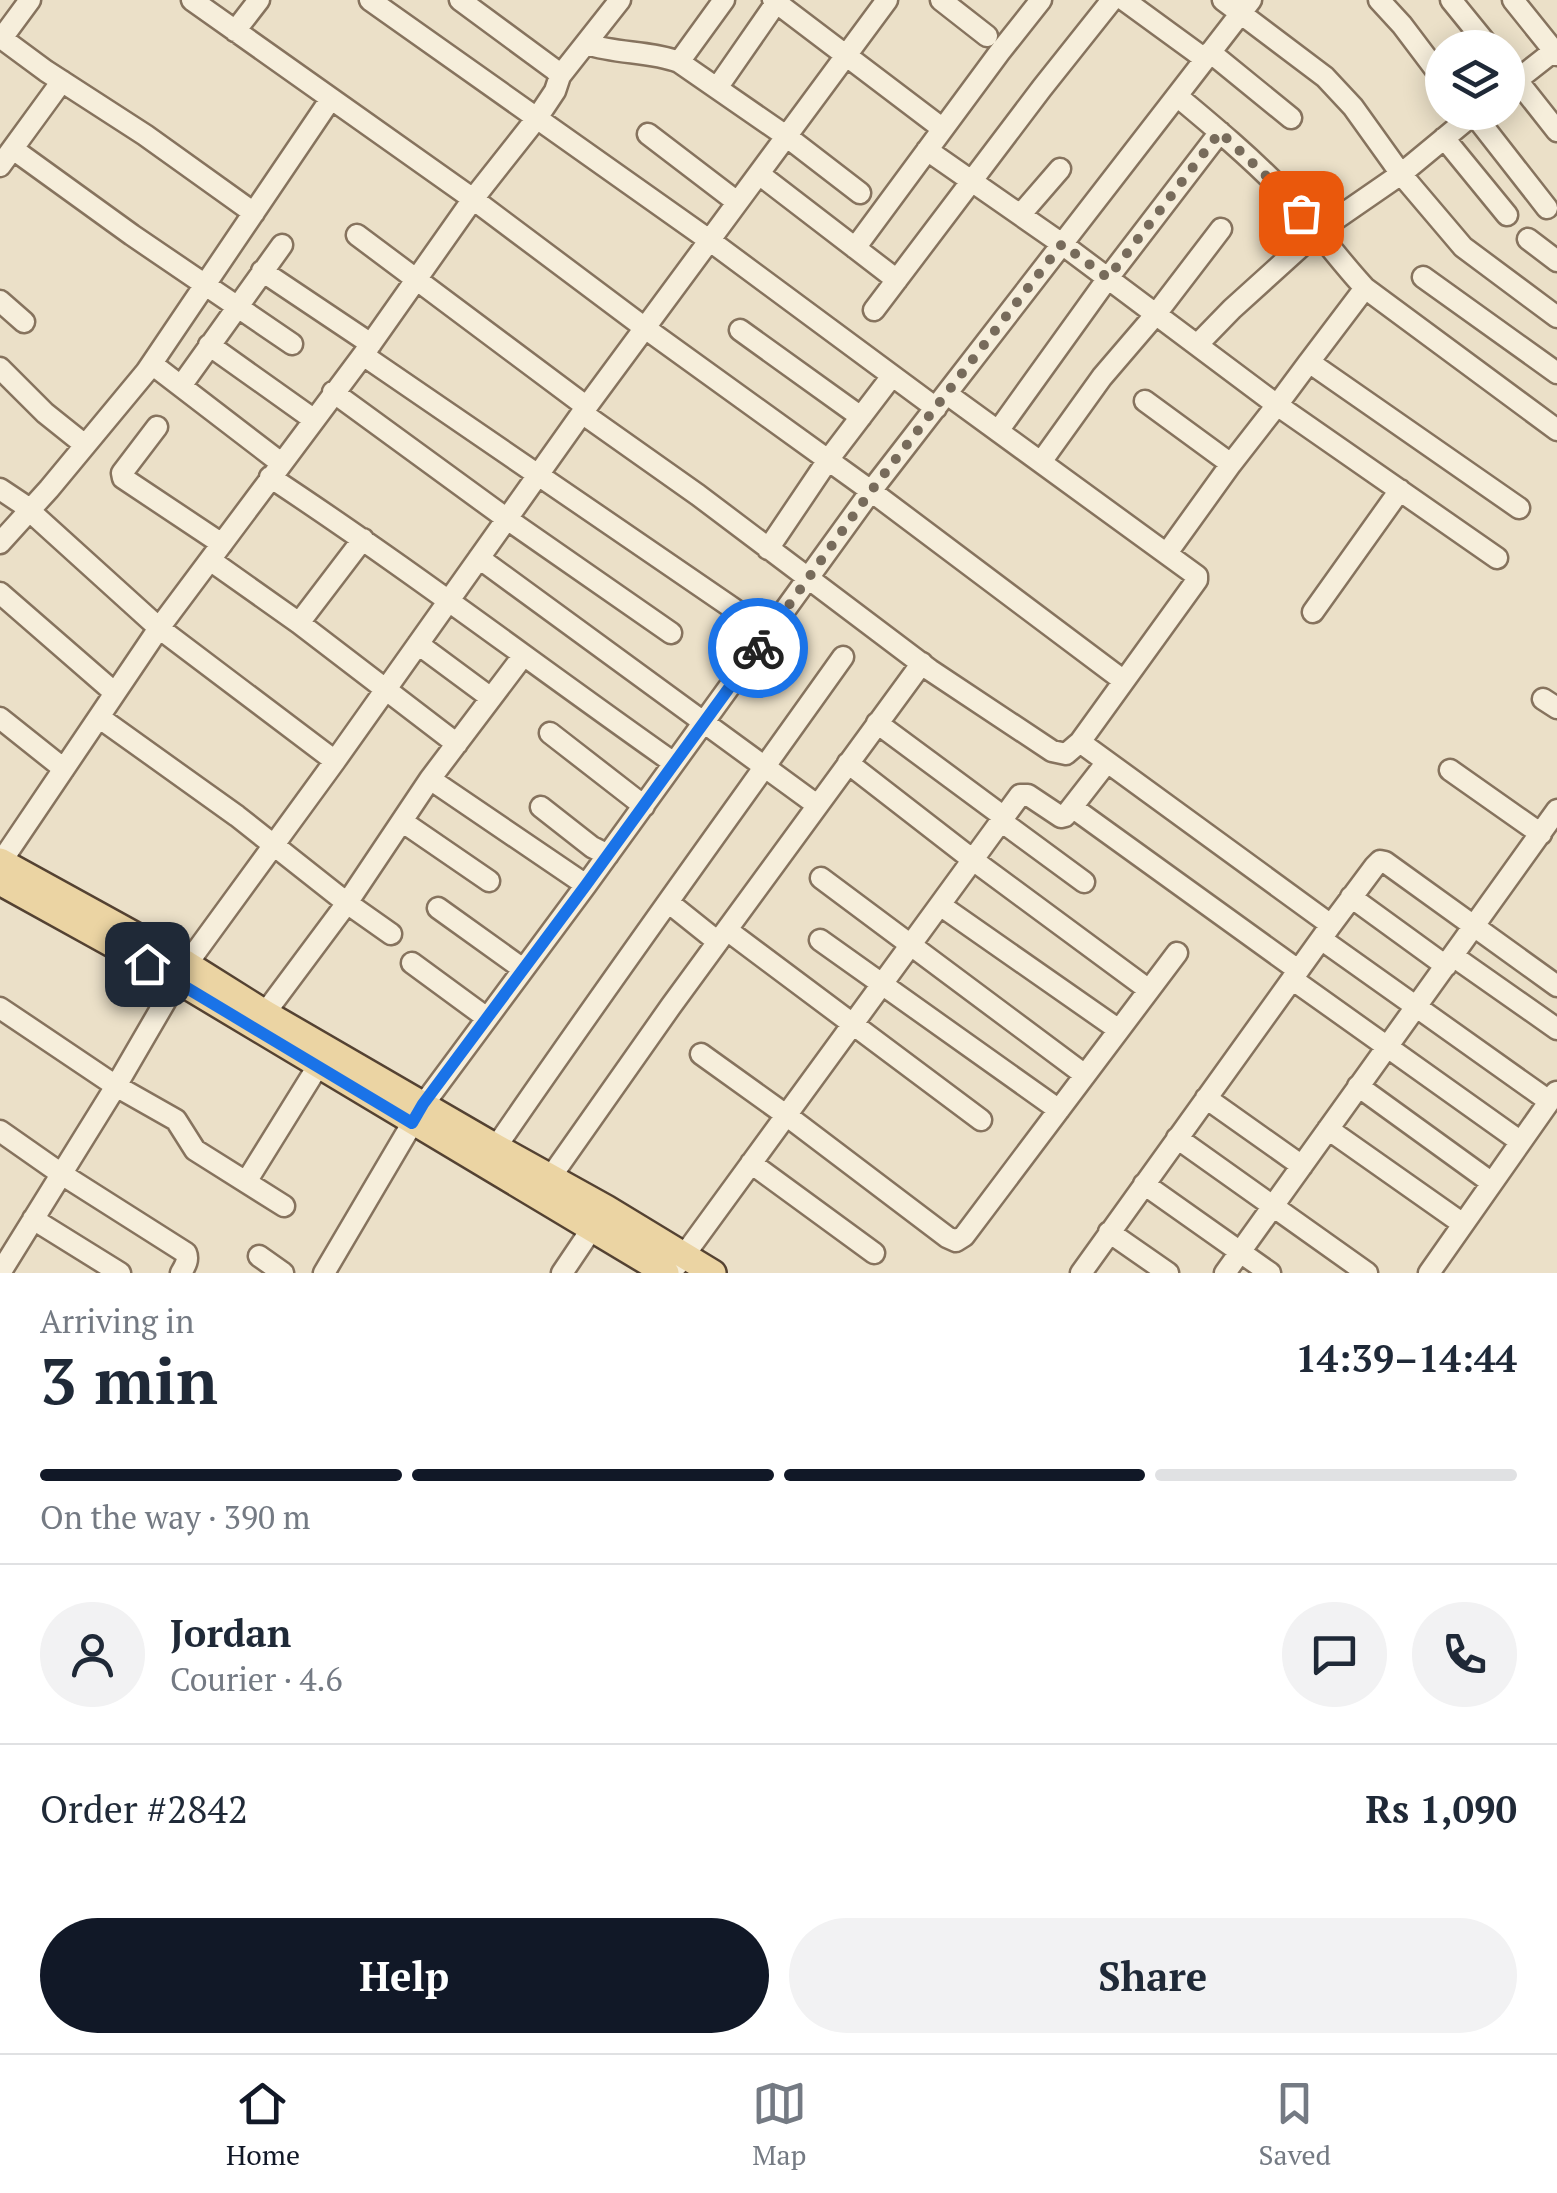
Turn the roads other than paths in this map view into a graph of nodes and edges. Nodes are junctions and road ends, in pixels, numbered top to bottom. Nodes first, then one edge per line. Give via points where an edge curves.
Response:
1 (30, 0) edge
2 (192, 0) edge
3 (259, 0) edge
4 (370, 0) edge
5 (460, 0) edge
6 (724, 0) edge
7 (887, 0) edge
8 (941, 0) edge
9 (1041, 0) edge
10 (1112, 0) edge
11 (1124, 0) edge
12 (1223, 0) edge
13 (1379, 0) edge
14 (1451, 0) edge
15 (1513, 0) edge
16 (775, 1) edge
17 (614, 2) edge
18 (1246, 6) edge
19 (1475, 30) edge
20 (236, 32) junction
21 (986, 36) dead end
22 (1, 37) edge
23 (587, 44) junction
24 (1556, 52) edge
25 (847, 54) junction
26 (1425, 55) edge
27 (1208, 56) junction
28 (679, 62) junction
29 (1525, 70) edge
30 (560, 76) junction
31 (62, 81) junction
32 (718, 88) junction
33 (1176, 96) junction
34 (1525, 96) edge
35 (330, 100) junction
36 (537, 118) junction
37 (1291, 118) dead end
38 (943, 128) junction
39 (1454, 130) edge
40 (1487, 130) edge
41 (1557, 131) edge
42 (1220, 132) junction
43 (648, 134) dead end
44 (786, 136) junction
45 (1444, 138) junction
46 (927, 150) junction
47 (6, 158) edge
48 (1060, 168) dead end
49 (758, 174) junction
50 (1400, 174) junction
51 (972, 181) junction
52 (860, 194) dead end
53 (473, 199) junction
54 (738, 202) junction
55 (1547, 208) dead end
56 (254, 213) junction
57 (1021, 214) junction
58 (1507, 216) dead end
59 (1221, 229) dead end
60 (1317, 232) junction
61 (357, 235) dead end
62 (1528, 239) dead end
63 (709, 240) junction
64 (1062, 244) junction
65 (282, 246) dead end
66 (855, 248) junction
67 (1557, 260) edge
68 (262, 271) junction
69 (1423, 276) dead end
70 (1108, 278) junction
71 (416, 280) junction
72 (897, 280) junction
73 (206, 286) junction
74 (1365, 288) junction
75 (0, 301) edge
76 (236, 306) junction
77 (874, 310) dead end
78 (1156, 314) junction
79 (1557, 317) edge
80 (24, 322) dead end
81 (645, 328) junction
82 (740, 330) dead end
83 (292, 344) dead end
84 (210, 345) junction
85 (1197, 345) junction
86 (367, 349) junction
87 (1309, 362) junction
88 (152, 364) junction
89 (0, 368) edge
90 (1557, 373) edge
91 (892, 376) junction
92 (181, 386) junction
93 (333, 392) junction
94 (941, 401) junction
95 (1145, 401) dead end
96 (1277, 405) junction
97 (584, 410) junction
98 (861, 417) junction
99 (313, 419) junction
100 (158, 427) dead end
101 (1557, 430) edge
102 (998, 431) junction
103 (85, 445) junction
104 (828, 460) junction
105 (1041, 462) junction
106 (1230, 464) junction
107 (276, 470) junction
108 (538, 475) junction
109 (0, 490) edge
110 (1400, 490) junction
111 (871, 491) junction
112 (1519, 508) dead end
113 (28, 510) junction
114 (507, 519) junction
115 (363, 538) junction
116 (0, 543) edge
117 (768, 549) junction
118 (216, 552) junction
119 (1166, 553) junction
120 (479, 558) junction
121 (1497, 558) dead end
122 (808, 578) junction
123 (0, 593) edge
124 (448, 602) junction
125 (1313, 612) dead end
126 (299, 623) junction
127 (159, 628) junction
128 (671, 633) dead end
129 (768, 633) junction
130 (418, 644) junction
131 (523, 656) junction
132 (843, 657) dead end
133 (922, 663) junction
134 (1124, 681) junction
135 (386, 689) junction
136 (116, 693) junction
137 (490, 698) junction
138 (0, 718) edge
139 (100, 718) junction
140 (704, 721) junction
141 (877, 723) junction
142 (550, 733) dead end
143 (1080, 742) junction
144 (457, 744) junction
145 (335, 761) junction
146 (1107, 762) junction
147 (674, 763) junction
148 (848, 763) junction
149 (765, 766) junction
150 (64, 769) junction
151 (1450, 770) dead end
152 (430, 779) junction
153 (817, 805) junction
154 (644, 806) junction
155 (540, 807) dead end
156 (1072, 807) junction
157 (1557, 810) edge
158 (1002, 820) junction
159 (403, 822) junction
160 (1541, 834) junction
161 (273, 844) junction
162 (608, 855) junction
163 (973, 860) junction
164 (0, 868) edge
165 (820, 878) dead end
166 (489, 881) dead end
167 (1084, 882) dead end
168 (586, 885) junction
169 (1351, 897) junction
170 (347, 902) junction
171 (668, 902) junction
172 (940, 905) junction
173 (438, 908) dead end
174 (1474, 926) junction
175 (1326, 932) junction
176 (391, 934) dead end
177 (723, 936) junction
178 (820, 940) dead end
179 (911, 944) junction
180 (1176, 953) dead end
181 (1450, 961) junction
182 (412, 963) dead end
183 (523, 969) junction
184 (182, 972) junction
185 (1295, 974) junction
186 (882, 984) junction
187 (1557, 986) edge
188 (1149, 990) junction
189 (0, 1008) edge
190 (1415, 1008) junction
191 (265, 1012) junction
192 (487, 1018) junction
193 (852, 1025) junction
194 (1557, 1029) edge
195 (1119, 1030) junction
196 (1387, 1047) junction
197 (701, 1054) dead end
198 (318, 1066) junction
199 (1085, 1075) junction
200 (116, 1086) junction
201 (1358, 1086) junction
202 (1553, 1096) edge
203 (1206, 1098) junction
204 (1059, 1110) junction
205 (418, 1114) junction
206 (786, 1115) junction
207 (981, 1120) dead end
208 (1328, 1129) junction
209 (0, 1131) edge
210 (1176, 1138) junction
211 (1520, 1142) junction
212 (496, 1148) junction
213 (751, 1163) junction
214 (1302, 1166) junction
215 (60, 1173) junction
216 (550, 1178) junction
217 (246, 1182) junction
218 (1492, 1183) junction
219 (1144, 1184) junction
220 (284, 1206) dead end
221 (1272, 1206) junction
222 (599, 1218) junction
223 (33, 1219) junction
224 (1463, 1224) junction
225 (1109, 1232) junction
226 (1240, 1252) junction
227 (874, 1253) dead end
228 (258, 1256) dead end
229 (3, 1264) edge
230 (674, 1267) edge
231 (26, 1273) edge
232 (120, 1273) edge
233 (181, 1273) edge
234 (284, 1273) edge
235 (324, 1273) edge
236 (562, 1273) edge
237 (713, 1273) edge
238 (1081, 1273) edge
239 (1168, 1273) edge
240 (1225, 1273) edge
241 (1270, 1273) edge
242 (1367, 1273) edge
243 (1429, 1273) edge

1 - 22 street
2 - 20 street
3 - 20 street
4 - 36 street
5 - 30 street
6 - 28 street
7 - 25 street
8 - 21 street
9 - 38 street
10 - 51 street
11 - 27 street
12 - 18 street
13 - 26 street
14 - 19 street
15 - 24 street
16 - 25 street
16 - 32 street
17 - 23 street
18 - 27 street
18 - 50 street via 1353,107
20 - 35 street
22 - 31 street
23 - 28 street
23 - 30 street
24 - 29 street
25 - 38 street
25 - 44 street
27 - 33 street
27 - 37 street
28 - 32 street
30 - 36 street
31 - 47 street
31 - 56 street
32 - 44 street
33 - 42 street
33 - 64 street
34 - 41 street
35 - 53 street
35 - 56 street
36 - 53 street
36 - 63 street
38 - 46 street
39 - 45 street
40 - 55 street
42 - 60 street
42 - 70 street
43 - 54 street
44 - 49 street
44 - 52 street
45 - 50 street
45 - 58 street
46 - 51 street
46 - 66 street
47 - 73 street
48 - 57 street
49 - 54 street
49 - 66 street
50 - 60 street
50 - 79 street via 1462,246
51 - 57 street
51 - 72 street
53 - 71 street
53 - 81 street
54 - 63 street
56 - 73 street
57 - 64 street
59 - 78 street
60 - 74 street
60 - 85 street
61 - 71 street
62 - 67 street
63 - 81 street
63 - 91 street
64 - 70 street
64 - 94 street
65 - 68 street
66 - 72 street
68 - 76 street
68 - 86 street
69 - 90 street
70 - 78 street
70 - 102 street
71 - 86 street
71 - 97 street
72 - 77 street
73 - 76 street
73 - 88 street
74 - 87 street
74 - 101 street
75 - 80 street
76 - 83 street
76 - 84 street
78 - 85 street
78 - 105 street
81 - 97 street
81 - 104 street
82 - 98 street
84 - 92 street
84 - 99 street
85 - 96 street
86 - 93 street
86 - 108 street
87 - 96 street
87 - 112 street
88 - 92 street
88 - 103 street
89 - 103 street
91 - 94 street
91 - 98 street
92 - 107 street
93 - 99 street
93 - 114 street
94 - 102 street
94 - 111 street
95 - 106 street
96 - 106 street
96 - 110 street
97 - 108 street
97 - 117 street
98 - 104 street
99 - 107 street
100 - 118 street via 123,478
102 - 105 street
103 - 113 street
104 - 111 street
104 - 117 street
105 - 119 street
106 - 119 street
107 - 115 street
107 - 118 street
108 - 114 street
108 - 129 street
109 - 113 street
110 - 121 street
110 - 125 street
111 - 122 street
111 - 134 street
113 - 116 street
113 - 127 street
114 - 120 street
114 - 128 street
115 - 124 street
115 - 126 street
117 - 122 street
118 - 126 street
118 - 127 street
119 - 134 street via 1196,580
120 - 124 street
120 - 140 street
122 - 129 street
122 - 133 street
123 - 136 street
124 - 130 street
124 - 131 street
126 - 135 street
127 - 136 street
127 - 145 street
129 - 140 street
130 - 135 street
130 - 137 street
131 - 137 street
131 - 147 street
132 - 149 street
133 - 141 street
133 - 143 street via 1052,751 1066,754
134 - 143 street
135 - 144 street
135 - 145 street
136 - 139 street
137 - 144 street
138 - 150 street
139 - 150 street
139 - 161 street
140 - 147 street
140 - 149 street
141 - 148 street
141 - 158 street
142 - 154 street
143 - 146 street
144 - 152 street
145 - 161 street
146 - 156 street
146 - 175 street
147 - 154 street
148 - 153 street
148 - 163 street
149 - 153 street
149 - 171 street
150 - 164 street
151 - 160 street
152 - 159 street
152 - 168 street
153 - 177 street
154 - 162 street
155 - 162 street
156 - 158 street via 1061,817 1020,795
156 - 185 street
157 - 160 street
158 - 163 street
158 - 167 street
159 - 166 street
159 - 170 street
160 - 174 street
161 - 170 street
161 - 184 street
162 - 168 street
163 - 172 street
163 - 188 street
164 - 184 main road
165 - 179 street
168 - 183 street
169 - 174 street via 1385,862
169 - 175 street
169 - 181 street
170 - 176 street
170 - 191 street
171 - 177 street
171 - 212 street
172 - 179 street
172 - 195 street
173 - 183 street
174 - 181 street
174 - 187 street
175 - 185 street
175 - 190 street
177 - 193 street
177 - 216 street
178 - 186 street
179 - 186 street
179 - 199 street
180 - 188 street
181 - 190 street
181 - 194 street
182 - 192 street
183 - 192 street
184 - 191 main road
184 - 198 main road
184 - 200 street
185 - 196 street
185 - 203 street
186 - 193 street
186 - 204 street
188 - 195 street
189 - 200 street
190 - 196 street
190 - 202 street
191 - 205 main road
192 - 205 street
193 - 206 street
193 - 207 street
195 - 199 street
196 - 201 street
196 - 211 street
197 - 206 street
198 - 205 main road
198 - 217 street
199 - 204 street
200 - 215 street
200 - 217 street via 176,1120 195,1150
201 - 208 street
201 - 218 street
202 - 211 street
203 - 210 street
203 - 214 street
204 - 206 street via 956,1241
205 - 212 main road
205 - 222 main road
205 - 235 street
206 - 213 street
208 - 214 street
208 - 224 street
209 - 215 street
210 - 219 street
210 - 221 street
211 - 218 street
212 - 216 main road
213 - 227 street
213 - 230 street
214 - 221 street
215 - 223 street
215 - 233 street via 186,1252
216 - 222 main road
217 - 220 street
218 - 224 street
219 - 225 street
219 - 226 street
221 - 226 street
221 - 242 street
222 - 230 main road
222 - 236 street
223 - 229 street
223 - 232 street
224 - 243 street
225 - 238 street
225 - 239 street
226 - 240 street
226 - 241 street
228 - 234 street
229 - 231 street
230 - 237 main road

